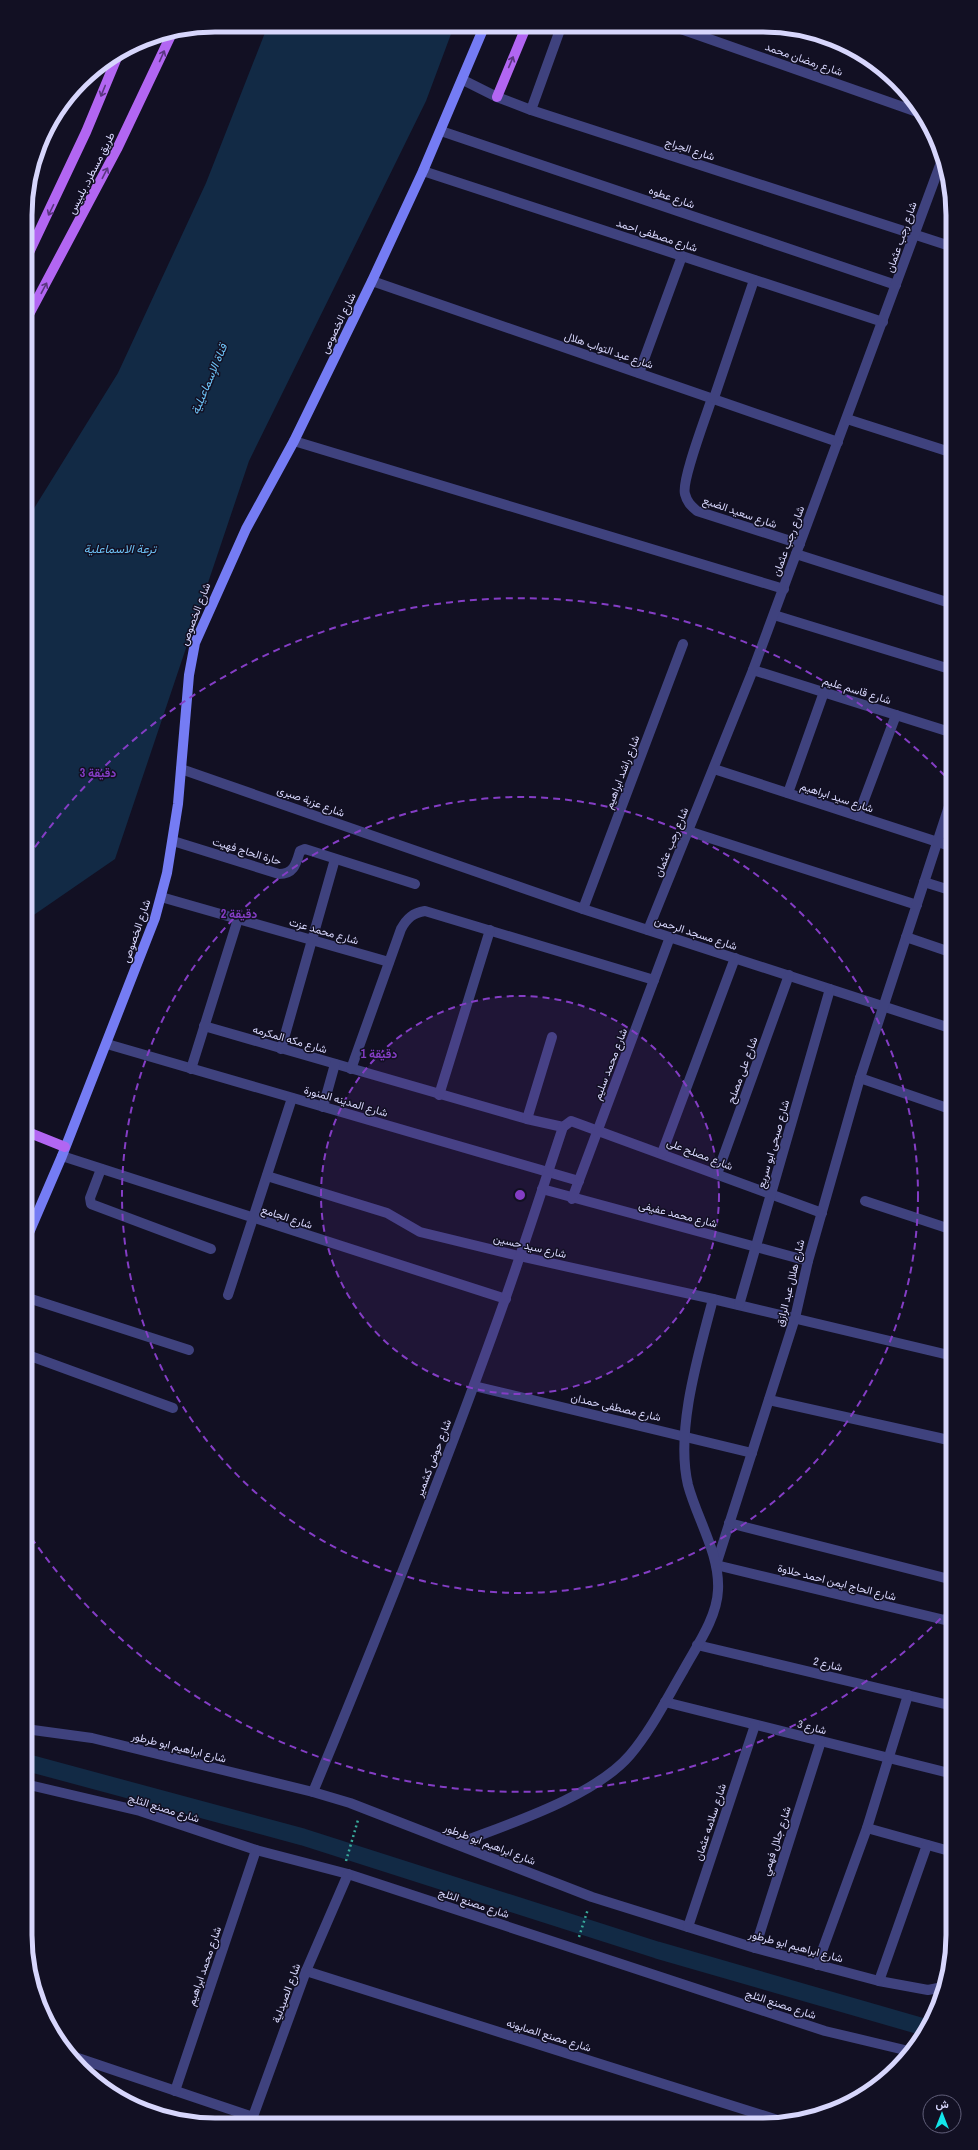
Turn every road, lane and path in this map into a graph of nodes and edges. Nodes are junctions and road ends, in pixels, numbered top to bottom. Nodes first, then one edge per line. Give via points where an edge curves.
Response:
1 (482, 32) edge
2 (524, 32) edge
3 (559, 32) edge
4 (689, 32) edge
5 (170, 37) edge
6 (115, 61) edge
7 (463, 80) junction
8 (497, 97) junction
9 (531, 110) junction
10 (913, 111) edge
11 (440, 131) junction
12 (940, 166) edge
13 (423, 171) junction
14 (913, 235) junction
15 (946, 245) edge
16 (32, 246) edge
17 (682, 256) junction
18 (754, 280) junction
19 (372, 281) junction
20 (896, 285) junction
21 (32, 309) edge
22 (883, 322) junction
23 (639, 373) junction
24 (713, 398) junction
25 (847, 419) junction
26 (294, 441) junction
27 (838, 442) junction
28 (946, 451) edge
29 (798, 549) junction
30 (784, 589) junction
31 (946, 602) edge
32 (774, 615) junction
33 (683, 644) dead end
34 (946, 668) edge
35 (753, 670) junction
36 (824, 692) junction
37 (896, 715) junction
38 (946, 731) edge
39 (182, 769) junction
40 (714, 769) junction
41 (788, 794) junction
42 (858, 816) junction
43 (946, 816) edge
44 (688, 831) junction
45 (173, 841) junction
46 (938, 842) junction
47 (946, 845) edge
48 (432, 857) joint
49 (335, 858) junction
50 (924, 882) junction
51 (415, 884) dead end
52 (946, 889) edge
53 (161, 897) junction
54 (917, 905) junction
55 (583, 909) junction
56 (238, 919) junction
57 (490, 930) junction
58 (648, 930) junction
59 (670, 937) junction
60 (906, 937) junction
61 (313, 940) junction
62 (946, 950) edge
63 (735, 958) junction
64 (389, 962) junction
65 (789, 975) junction
66 (654, 980) junction
67 (830, 989) junction
68 (884, 1006) junction
69 (204, 1026) junction
70 (946, 1027) edge
71 (552, 1037) dead end
72 (106, 1044) junction
73 (281, 1049) junction
74 (335, 1064) junction
75 (191, 1069) junction
76 (351, 1069) junction
77 (860, 1078) junction
78 (439, 1095) junction
79 (292, 1098) junction
80 (323, 1107) junction
81 (946, 1108) edge
82 (527, 1119) junction
83 (566, 1124) junction
84 (598, 1130) junction
85 (32, 1134) edge
86 (63, 1151) junction
87 (662, 1153) junction
88 (102, 1169) junction
89 (548, 1172) junction
90 (717, 1174) junction
91 (267, 1176) junction
92 (579, 1181) junction
93 (542, 1189) junction
94 (771, 1194) junction
95 (572, 1199) junction
96 (865, 1201) dead end
97 (822, 1213) junction
98 (253, 1218) junction
99 (32, 1225) edge
100 (946, 1228) edge
101 (756, 1246) junction
102 (211, 1249) dead end
103 (519, 1256) junction
104 (808, 1261) junction
105 (228, 1295) dead end
106 (32, 1299) edge
107 (506, 1299) junction
108 (713, 1299) junction
109 (739, 1305) junction
110 (795, 1318) junction
111 (189, 1350) dead end
112 (946, 1354) edge
113 (32, 1357) edge
114 (474, 1386) junction
115 (769, 1400) junction
116 (173, 1408) dead end
117 (685, 1436) junction
118 (946, 1439) edge
119 (752, 1453) junction
120 (729, 1523) junction
121 (716, 1565) junction
122 (946, 1578) edge
123 (946, 1620) edge
124 (697, 1646) junction
125 (908, 1695) junction
126 (665, 1702) junction
127 (946, 1704) edge
128 (755, 1725) junction
129 (32, 1730) edge
130 (821, 1741) junction
131 (889, 1758) junction
132 (946, 1772) edge
133 (32, 1786) edge
134 (313, 1792) junction
135 (362, 1808) junction
136 (866, 1828) junction
137 (457, 1844) junction
138 (927, 1845) junction
139 (256, 1850) junction
140 (946, 1850) edge
141 (346, 1860) dead end
142 (348, 1874) junction
143 (588, 1908) dead end
144 (688, 1927) junction
145 (578, 1941) dead end
146 (755, 1948) junction
147 (818, 1965) junction
148 (306, 1971) junction
149 (879, 1981) junction
150 (938, 1988) edge
151 (905, 2050) edge
152 (80, 2059) edge
153 (174, 2091) junction
154 (249, 2118) edge
155 (252, 2118) edge
156 (771, 2118) edge

1 - 7 main road, شارع الخصوص
8 -> 2 main road
3 - 9 street
4 - 10 street, شارع رمضان محمد
21 -> 5 main road, طريق مسطرد, بلبيس via 117,149
6 -> 16 main road, طريق مسطرد, بلبيس via 86,132
7 - 8 street, شارع الجراج
7 - 11 main road, شارع الخصوص
8 - 9 street, شارع الجراج
9 - 14 street, شارع الجراج
11 - 13 main road, شارع الخصوص
11 - 20 street, شارع عطوه
12 - 14 street, شارع رجب عثمان
13 - 17 street, شارع مصطفى احمد
13 - 19 main road, شارع الخصوص
14 - 15 street, شارع الجراج
14 - 20 street, شارع رجب عثمان
17 - 18 street, شارع مصطفى احمد
17 - 23 street
18 - 22 street, شارع مصطفى احمد
18 - 24 street, شارع سعيد الضبع
19 - 23 street, شارع عبد التواب هلال
19 - 26 main road, شارع الخصوص
20 - 22 street, شارع رجب عثمان
22 - 25 street, شارع رجب عثمان
23 - 24 street, شارع عبد التواب هلال
24 - 27 street, شارع عبد التواب هلال
24 - 29 street, شارع سعيد الضبع via 686,478 684,492 689,504 698,511
25 - 27 street, شارع رجب عثمان
25 - 28 street
26 - 30 street
26 - 39 main road, شارع الخصوص via 246,529 195,643 189,675
27 - 29 street, شارع رجب عثمان
29 - 30 street, شارع رجب عثمان
29 - 31 street, شارع سعيد الضبع
30 - 32 street, شارع رجب عثمان
32 - 34 street
32 - 35 street, شارع رجب عثمان
33 - 55 street, شارع راشد ابراهيم
35 - 36 street, شارع قاسم عليم
35 - 40 street, شارع رجب عثمان
36 - 37 street, شارع قاسم عليم
36 - 41 street
37 - 38 street, شارع قاسم عليم
37 - 42 street
39 - 45 main road, شارع الخصوص
39 - 48 street, شارع عزبة صبرى
40 - 41 street, شارع سيد ابراهيم
40 - 44 street, شارع رجب عثمان
41 - 42 street, شارع سيد ابراهيم
42 - 46 street, شارع سيد ابراهيم
43 - 46 street, شارع هلال عبد الرازق
44 - 54 street
44 - 58 street, شارع رجب عثمان
45 - 49 street, حارة الحاج فهيت via 279,874 293,870 302,849
45 - 53 main road, شارع الخصوص
46 - 47 street, شارع سيد ابراهيم
46 - 50 street, شارع هلال عبد الرازق
48 - 55 street, شارع مسجد الرحمن
49 - 51 street, حارة الحاج فهيت
49 - 61 street
50 - 52 street
50 - 54 street, شارع هلال عبد الرازق
53 - 56 street, شارع محمد عزت
53 - 72 main road, شارع الخصوص via 142,954
54 - 60 street, شارع هلال عبد الرازق
55 - 58 street, شارع مسجد الرحمن
56 - 61 street, شارع محمد عزت
56 - 69 street
57 - 64 street via 425,911 412,915 401,929
57 - 66 street
57 - 78 street
58 - 59 street, شارع مسجد الرحمن
59 - 63 street, شارع مسجد الرحمن
59 - 66 street, شارع محمد سليم
60 - 62 street
60 - 68 street, شارع هلال عبد الرازق
61 - 64 street, شارع محمد عزت
61 - 73 street
63 - 65 street, شارع مسجد الرحمن
63 - 87 street
64 - 76 street
65 - 67 street, شارع مسجد الرحمن
65 - 90 street, شارع على مصلح
66 - 84 street, شارع محمد سليم
67 - 68 street, شارع مسجد الرحمن
67 - 94 street, شارع صبحى ابو سريع
68 - 70 street, شارع مسجد الرحمن
68 - 77 street, شارع هلال عبد الرازق
69 - 73 street, شارع مكه المكرمه
69 - 75 street
71 - 82 street
72 - 75 street, شارع المدينه المنورة
72 - 86 main road, شارع الخصوص
73 - 74 street, شارع مكه المكرمه
74 - 76 street, شارع مكه المكرمه
74 - 80 street
75 - 79 street, شارع المدينه المنورة
76 - 78 street, شارع مكه المكرمه
77 - 81 street
77 - 97 street, شارع هلال عبد الرازق
78 - 82 street, شارع مكه المكرمه
79 - 80 street, شارع المدينه المنورة
79 - 91 street
80 - 89 street, شارع المدينه المنورة
82 - 83 street, شارع مكه المكرمه
83 - 84 street, شارع مصلح على
83 - 89 street, شارع حوض كشمير
84 - 87 street, شارع مصلح على
84 - 92 street, شارع محمد سليم
85 - 86 main road
86 - 88 street, شارع الجامع
86 - 99 main road, شارع الخصوص
87 - 90 street, شارع مصلح على
88 - 98 street, شارع الجامع
88 - 102 street via 90,1198 91,1204
89 - 92 street, شارع المدينه المنورة
89 - 93 street, شارع حوض كشمير
90 - 94 street, شارع مصلح على
91 - 98 street
91 - 103 street, شارع سيد حسين via 387,1213 420,1232
92 - 95 street, شارع محمد سليم
93 - 95 street, شارع محمد عفيفى
93 - 103 street, شارع حوض كشمير
94 - 97 street, شارع مصلح على
94 - 101 street, شارع صبحى ابو سريع
95 - 101 street, شارع محمد عفيفى
96 - 100 street
97 - 104 street, شارع هلال عبد الرازق
98 - 105 street
98 - 107 street, شارع الجامع
101 - 104 street, شارع محمد عفيفى
101 - 109 street, شارع صبحى ابو سريع
103 - 107 street, شارع حوض كشمير
103 - 108 street, شارع سيد حسين
104 - 110 street, شارع هلال عبد الرازق
106 - 111 street
107 - 114 street, شارع حوض كشمير
108 - 109 street, شارع سيد حسين
108 - 117 street via 696,1366
109 - 110 street, شارع سيد حسين
110 - 112 street
110 - 115 street, شارع هلال عبد الرازق
113 - 116 street
114 - 117 street, شارع مصطفى حمدان
114 - 134 street, شارع حوض كشمير via 386,1617
115 - 118 street
115 - 119 street, شارع هلال عبد الرازق
117 - 119 street, شارع مصطفى حمدان
117 - 121 street via 684,1461 688,1485
119 - 120 street, شارع هلال عبد الرازق
120 - 121 street, شارع هلال عبد الرازق
120 - 122 street
121 - 123 street, شارع الحاج ايمن احمد حلاوة
121 - 124 street via 718,1590 714,1608
124 - 125 street, شارع 2
124 - 126 street
125 - 127 street, شارع 2
125 - 131 street
126 - 128 street, شارع 3
126 - 137 street via 650,1729 629,1757 609,1774 575,1795 537,1813
128 - 130 street, شارع 3
128 - 144 street, شارع سلامه عثمان
129 - 134 street, شارع ابراهيم ابو طرطور via 92,1738
130 - 131 street, شارع 3
130 - 146 street, شارع جلال فهمي
131 - 132 street, شارع 3
131 - 136 street
133 - 139 street, شارع مصنع الثلج via 140,1811
134 - 135 street, شارع ابراهيم ابو طرطور
135 - 137 street, شارع ابراهيم ابو طرطور
135 - 141 path
136 - 138 street
136 - 147 street
137 - 144 street, شارع ابراهيم ابو طرطور via 592,1897
138 - 140 street
138 - 149 street
139 - 142 street, شارع مصنع الثلج
139 - 153 street, شارع محمد ابراهيم
142 - 148 street, شارع الصيدلية
142 - 151 street, شارع مصنع الثلج via 825,2031
143 - 145 path
144 - 146 street, شارع ابراهيم ابو طرطور
146 - 147 street, شارع ابراهيم ابو طرطور
147 - 149 street, شارع ابراهيم ابو طرطور
148 - 155 street, شارع الصيدلية
148 - 156 street, شارع مصنع الصابونه
149 - 150 street, شارع ابراهيم ابو طرطور via 928,1990
152 - 153 street
153 - 154 street

